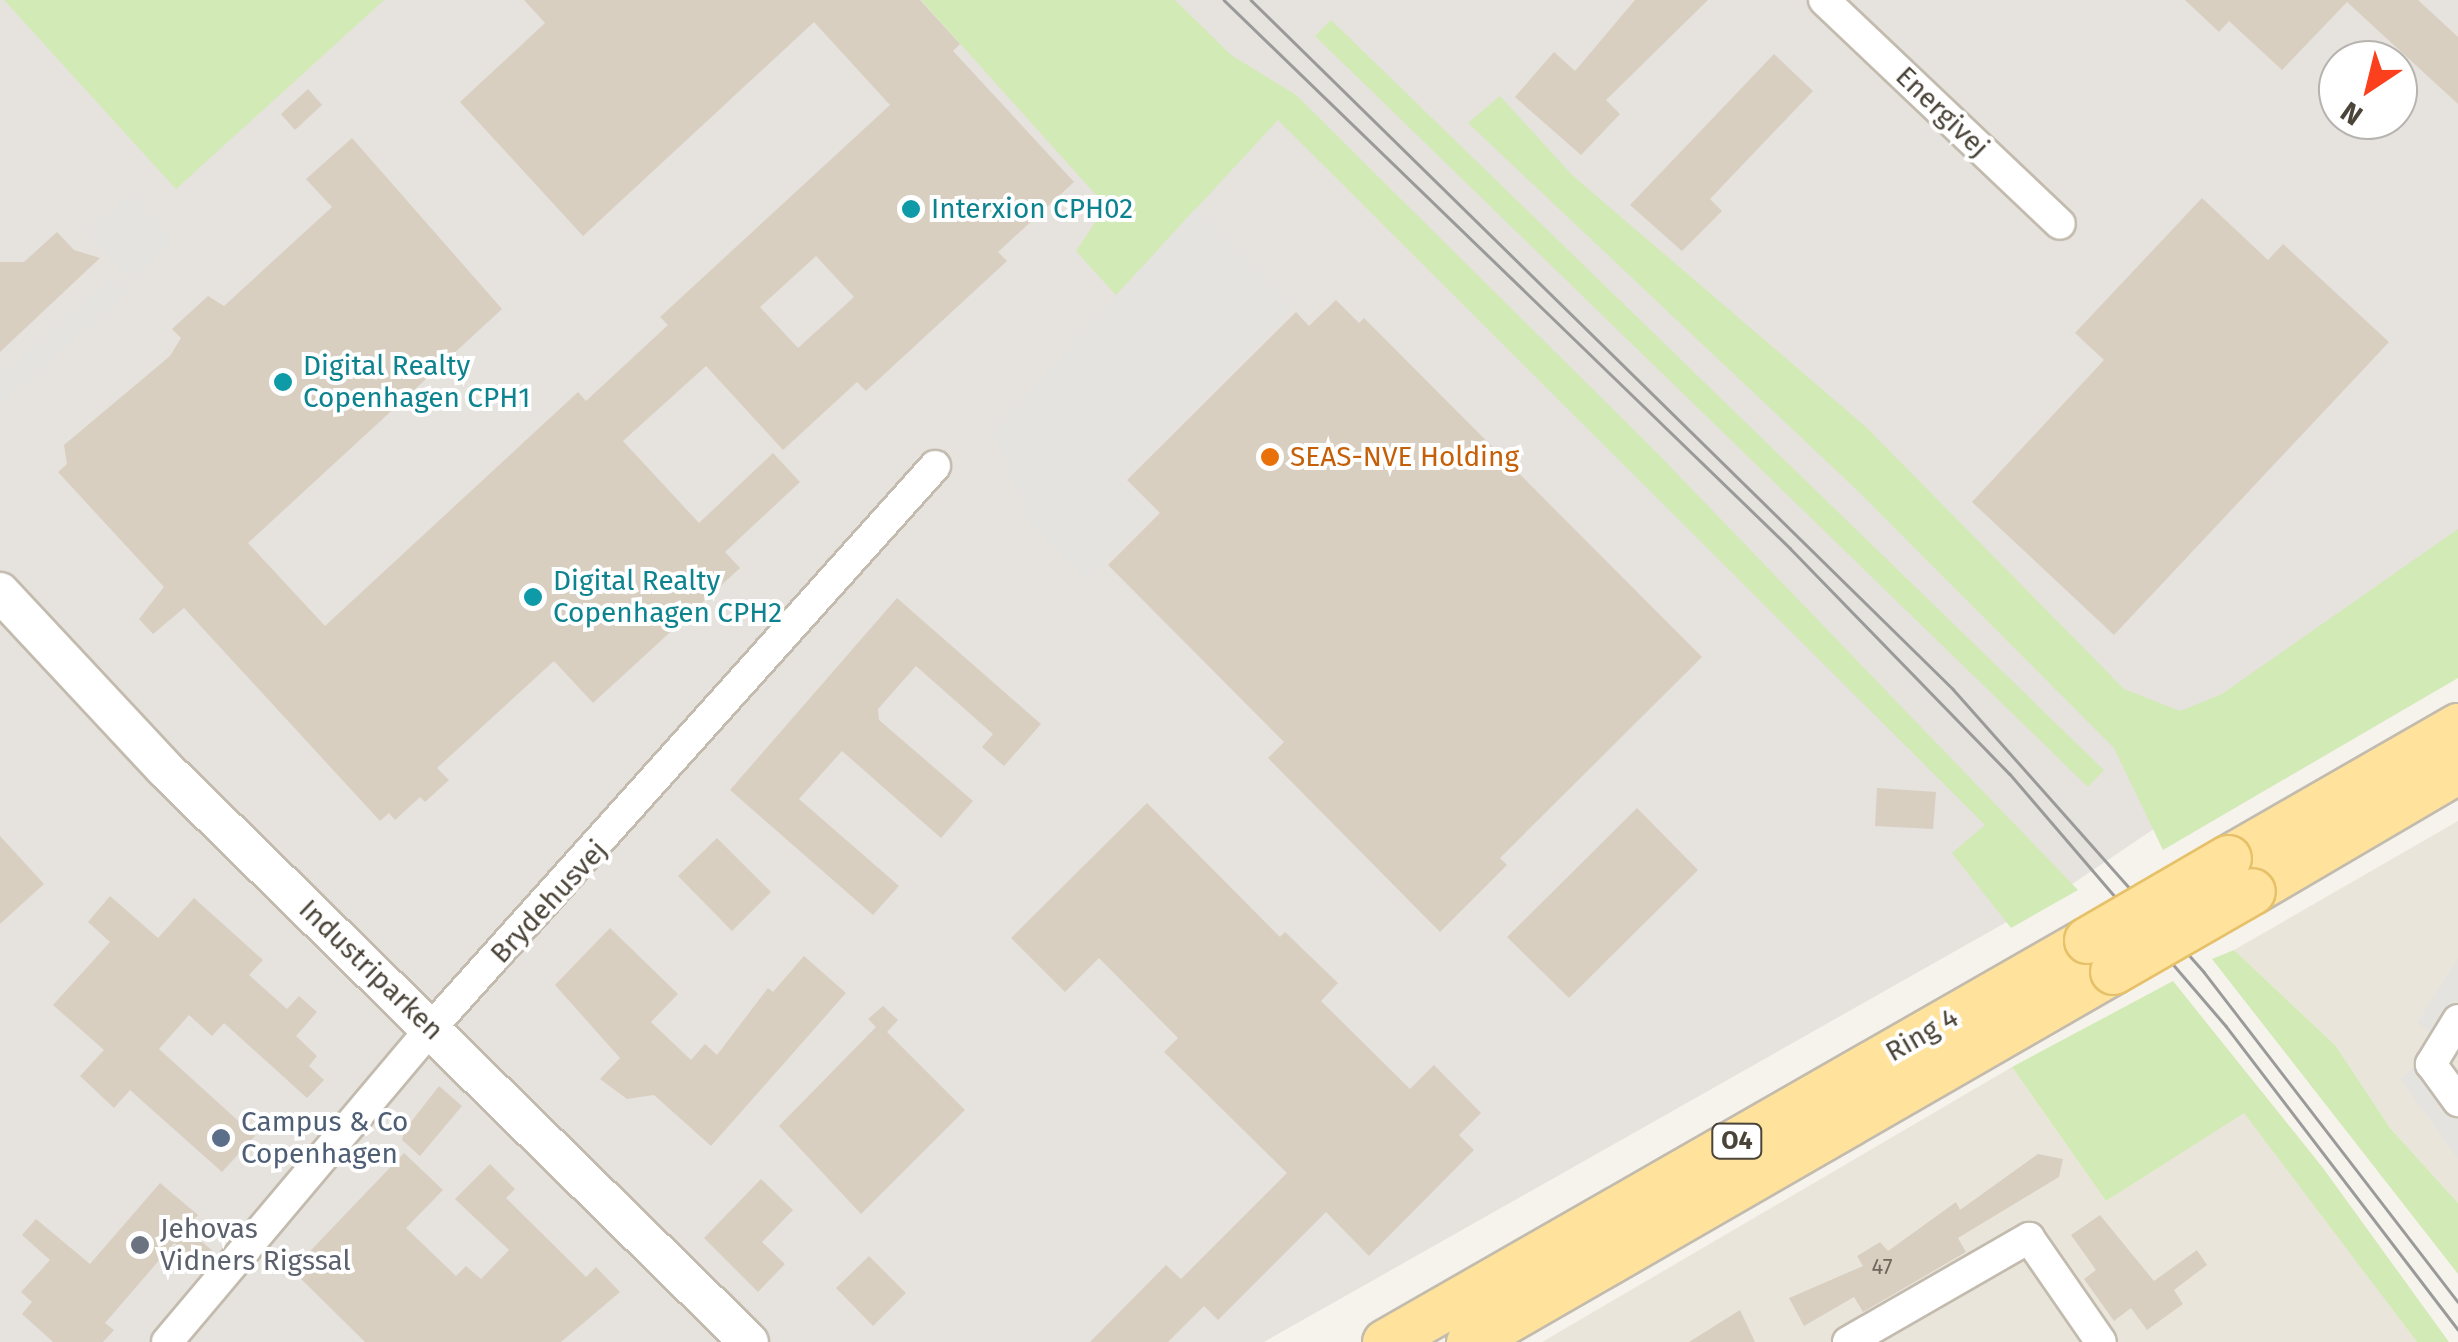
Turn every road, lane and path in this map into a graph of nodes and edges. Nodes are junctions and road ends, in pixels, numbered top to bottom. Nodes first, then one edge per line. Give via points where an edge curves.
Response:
1 (1824, 0) edge
2 (2060, 224) dead end
3 (935, 466) dead end
4 (0, 592) edge
5 (2458, 726) edge
6 (2458, 770) edge
7 (2240, 874) junction
8 (2100, 955) junction
9 (2458, 1020) edge
10 (432, 1028) junction
11 (2458, 1102) edge
12 (167, 1342) edge
13 (749, 1342) edge
14 (1385, 1342) edge
15 (1469, 1342) edge
16 (1848, 1342) edge
17 (2101, 1342) edge

1 - 2 street, Energivej
3 - 10 street, Brydehusvej
4 - 10 street, Industriparken via 165,769
5 - 7 main road, Ring 4 / O4
6 - 7 main road, Ring 4 / O4
7 - 8 main road, Ring 4 / O4, bridge
8 - 14 main road, Ring 4 / O4
8 - 15 main road, Ring 4 / O4
9 - 11 street via 2432,1064
10 - 12 street, Brydehusvej
10 - 13 street, Industriparken
16 - 17 street via 2028,1238

